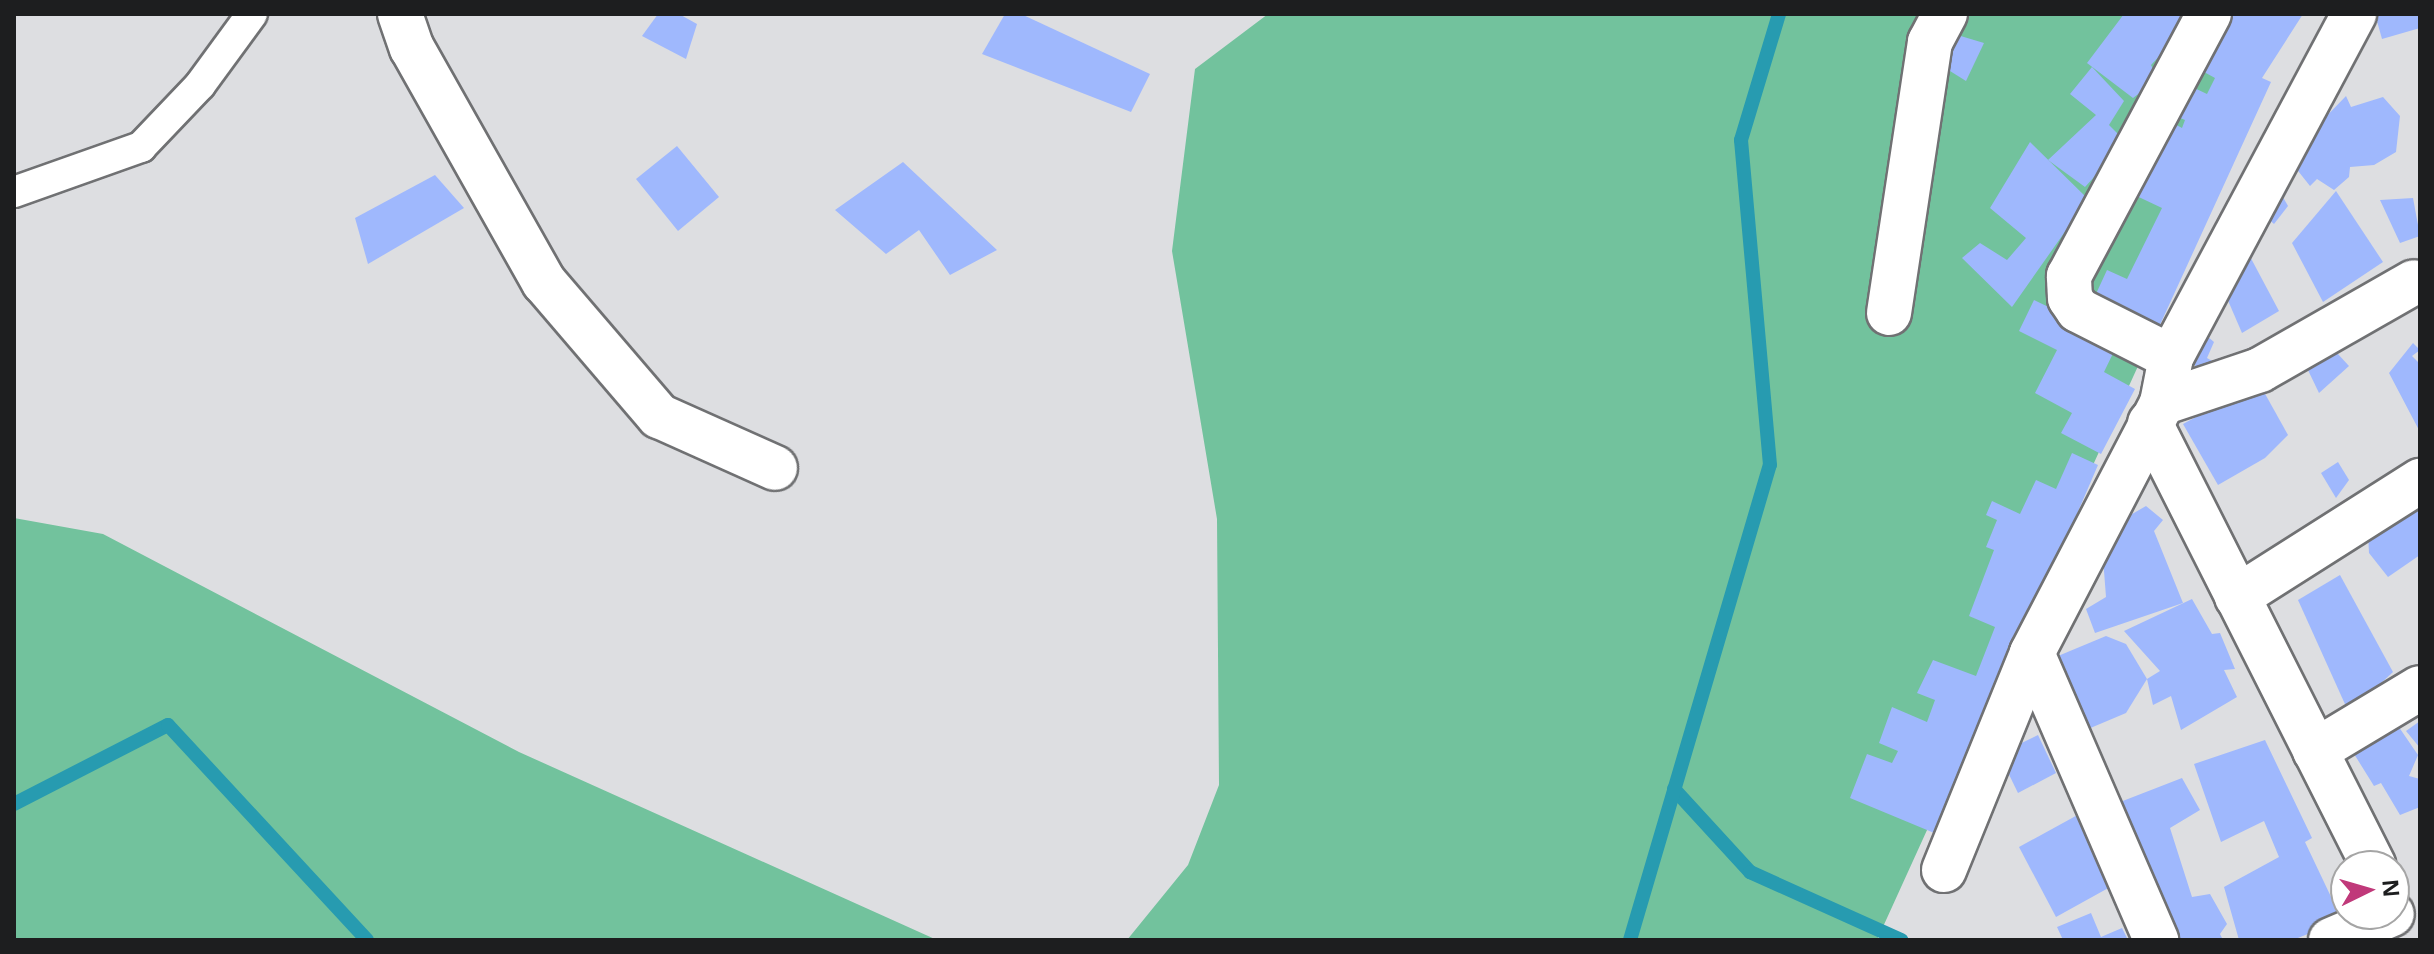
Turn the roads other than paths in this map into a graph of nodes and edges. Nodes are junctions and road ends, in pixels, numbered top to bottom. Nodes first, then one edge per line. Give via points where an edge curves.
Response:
1 (252, 14) edge
2 (400, 14) edge
3 (1945, 14) edge
4 (2209, 14) edge
5 (2354, 14) edge
6 (14, 192) edge
7 (2414, 282) dead end
8 (1889, 313) dead end
9 (2171, 357) junction
10 (2156, 413) junction
11 (775, 468) dead end
12 (2420, 481) edge
13 (2237, 597) junction
14 (2032, 653) junction
15 (2420, 688) edge
16 (2315, 751) junction
17 (2366, 850) edge
18 (1944, 870) dead end
19 (2358, 930) edge
20 (2156, 940) edge
21 (2331, 940) edge

1 - 6 lane via 200,85 141,147
2 - 11 street via 412,48 544,282 659,416
3 - 8 street via 1930,42
4 - 9 street via 2069,276 2070,298 2078,310
5 - 9 street
7 - 10 street via 2260,370
9 - 10 street
10 - 13 street
10 - 14 street
12 - 13 street
13 - 16 street
14 - 18 street
14 - 20 street
15 - 16 street
16 - 17 street
19 - 21 street

